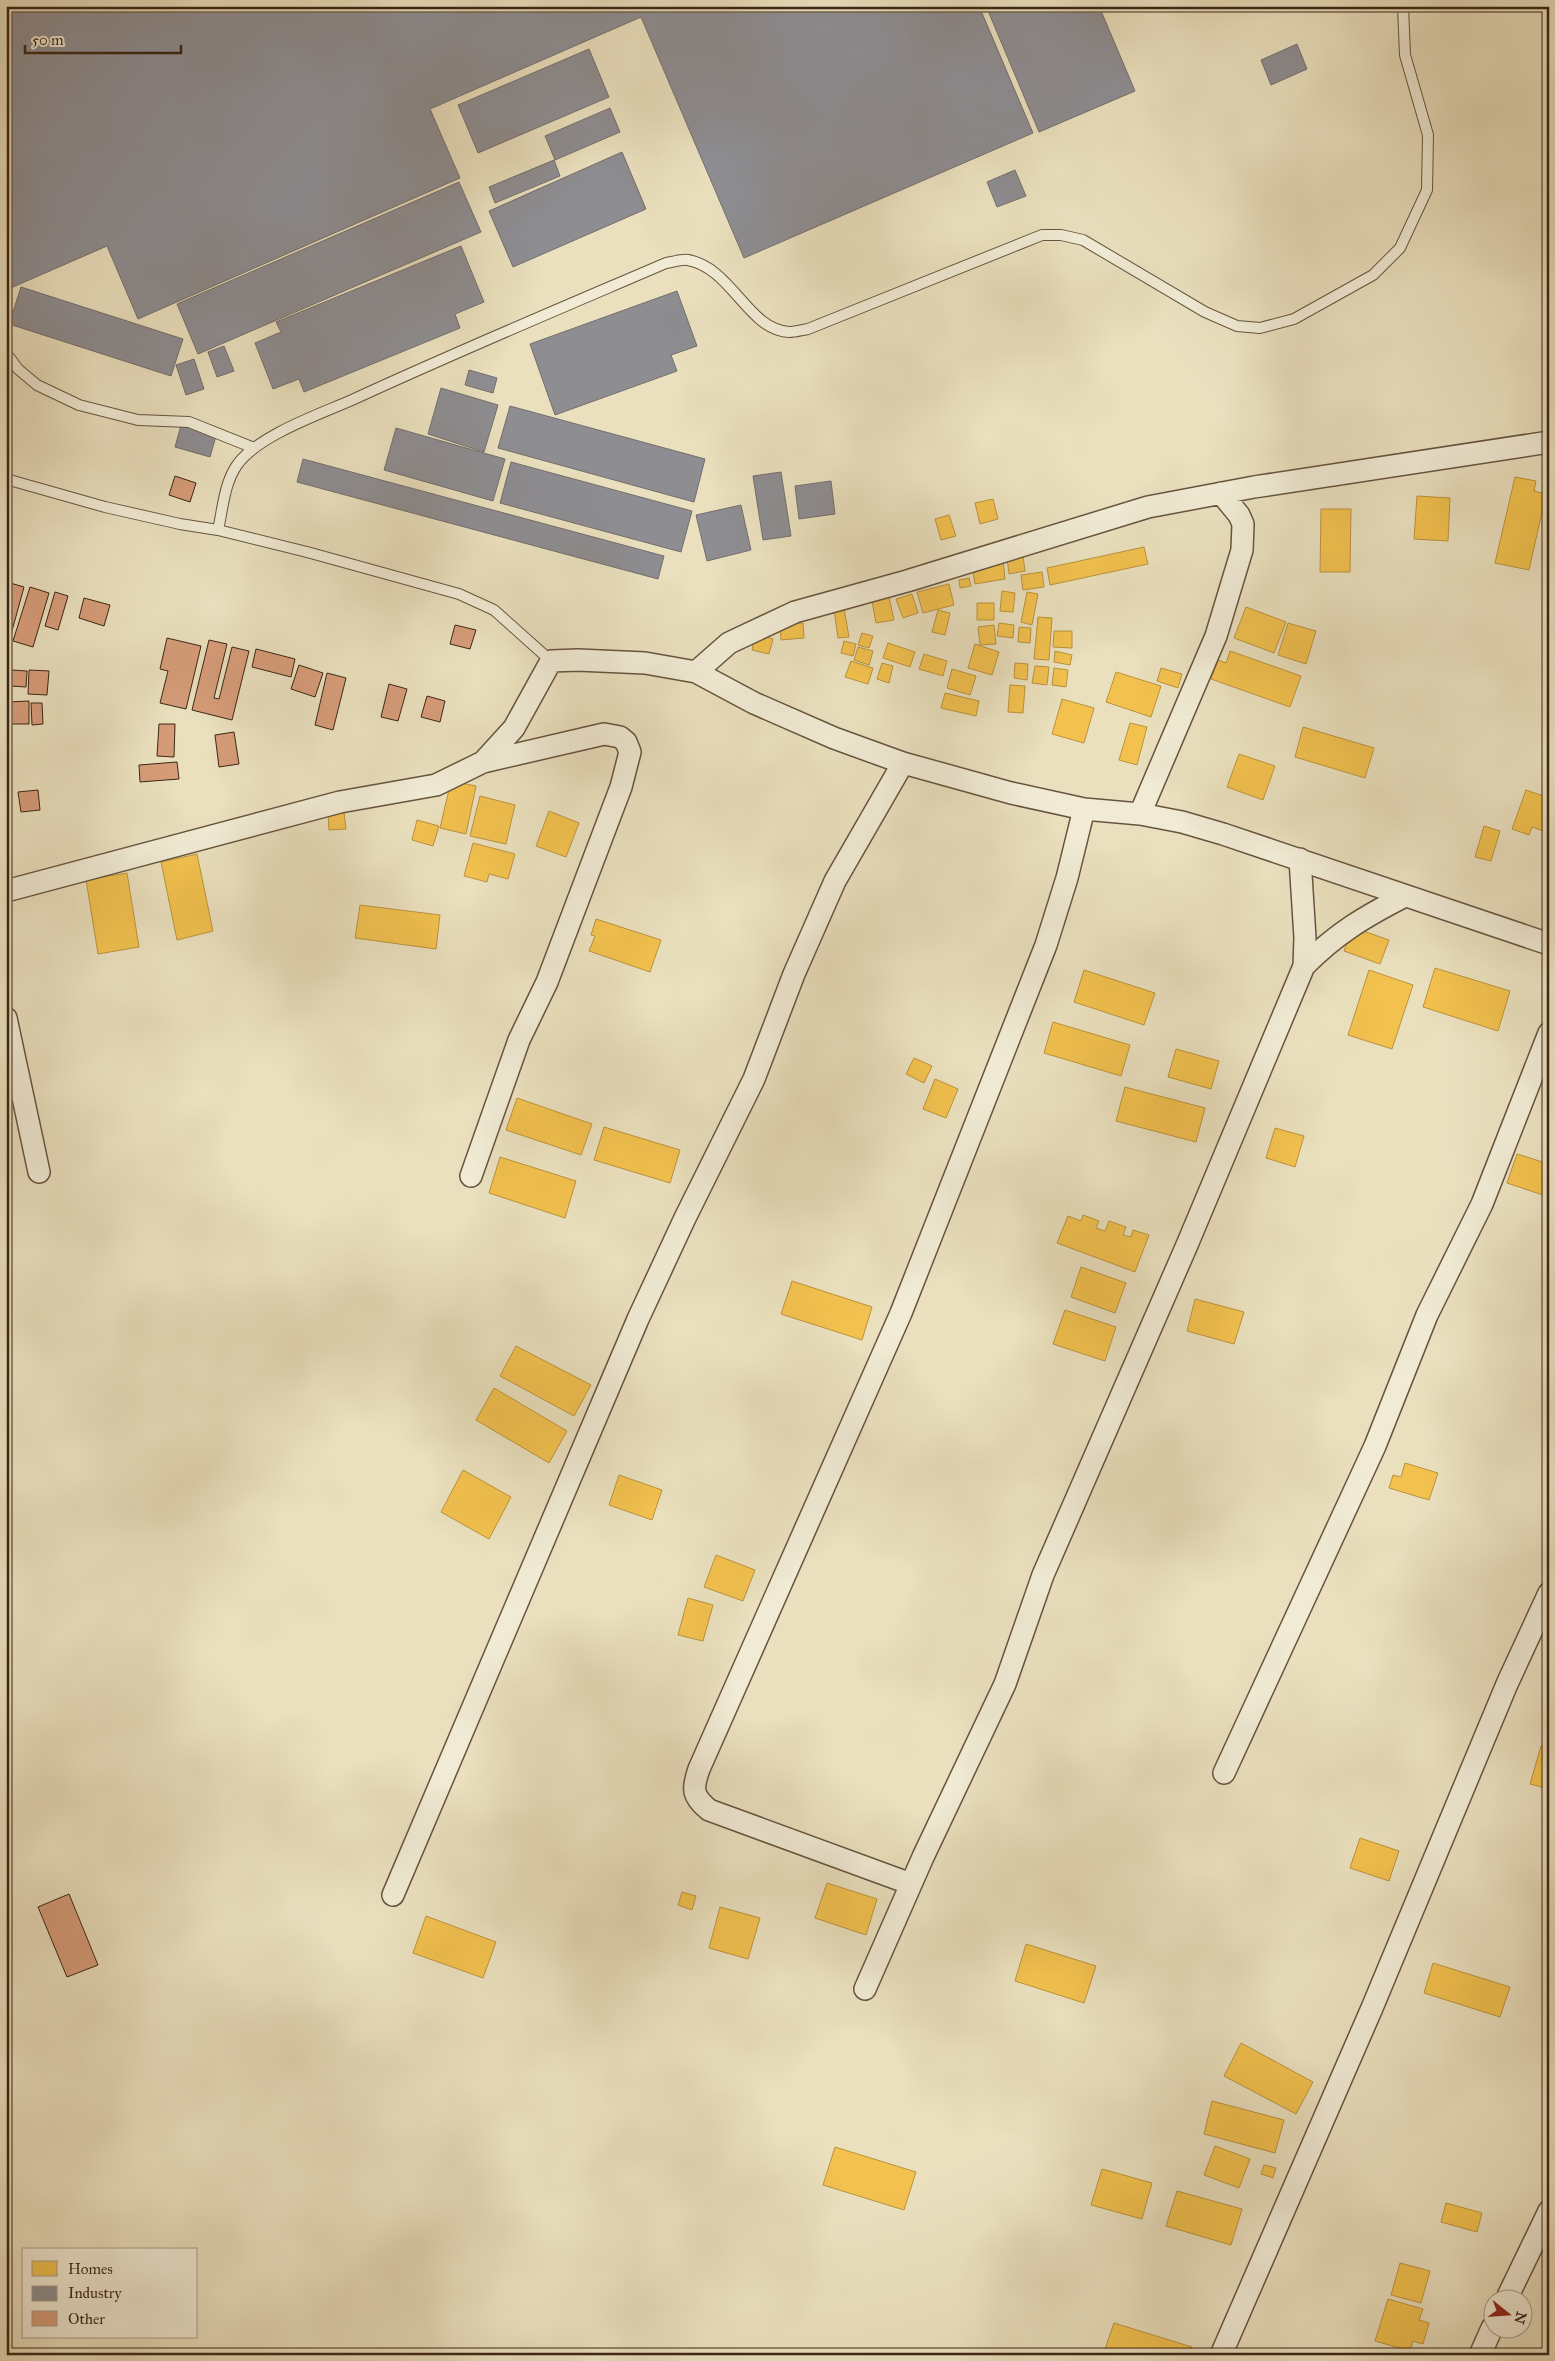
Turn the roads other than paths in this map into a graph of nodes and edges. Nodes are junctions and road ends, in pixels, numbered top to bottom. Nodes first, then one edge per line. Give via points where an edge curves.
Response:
1 (1403, 6) edge
2 (6, 353) edge
3 (1549, 442) edge
4 (254, 448) junction
5 (6, 479) edge
6 (1221, 493) junction
7 (218, 530) junction
8 (551, 661) junction
9 (696, 672) junction
10 (483, 762) junction
11 (904, 763) junction
12 (1084, 809) junction
13 (1140, 814) junction
14 (1300, 859) junction
15 (6, 891) edge
16 (1405, 896) junction
17 (1549, 944) edge
18 (1304, 966) junction
19 (6, 1018) edge
20 (1549, 1033) edge
21 (39, 1172) dead end
22 (471, 1176) dead end
23 (1549, 1593) edge
24 (1224, 1773) dead end
25 (911, 1884) junction
26 (393, 1895) dead end
27 (865, 1989) dead end
28 (1549, 2212) edge
29 (1512, 2288) edge
30 (1488, 2338) edge
31 (1221, 2355) edge
32 (1480, 2355) edge

1 - 4 lane via 1405,55 1428,135 1427,190 1400,248 1373,275 1294,319 1260,328 1237,326 1205,312 1084,240 1042,235 808,329 788,332 771,326 749,309 718,274 687,260 666,263 416,371 284,430
2 - 4 lane via 18,370 37,385 79,404 138,420 189,422
3 - 6 street
4 - 7 lane via 238,464 228,485
5 - 7 lane via 105,507
6 - 9 street via 1148,507 795,612 729,643
6 - 13 street via 1243,524 1242,550 1216,636
7 - 8 lane via 458,594 494,610
8 - 9 street via 645,663
8 - 10 street via 514,728
9 - 11 street via 754,703 834,738
10 - 15 street via 436,785 340,802
10 - 22 street via 604,734 620,737 630,752 621,787 547,982 518,1040
11 - 12 street via 1011,793
11 - 26 street via 836,881 794,974 754,1079 638,1319
12 - 13 street
12 - 25 street via 1046,944 904,1304 694,1784 699,1802 709,1810
13 - 14 street via 1182,822
14 - 16 street
14 - 18 street
16 - 17 street
16 - 18 street via 1361,918 1327,942
18 - 25 street via 1043,1575 1005,1684
19 - 21 street
20 - 24 street via 1482,1204 1428,1315 1374,1446
23 - 31 street via 1507,1684 1372,2008
25 - 27 street
28 - 29 street
30 - 32 street

